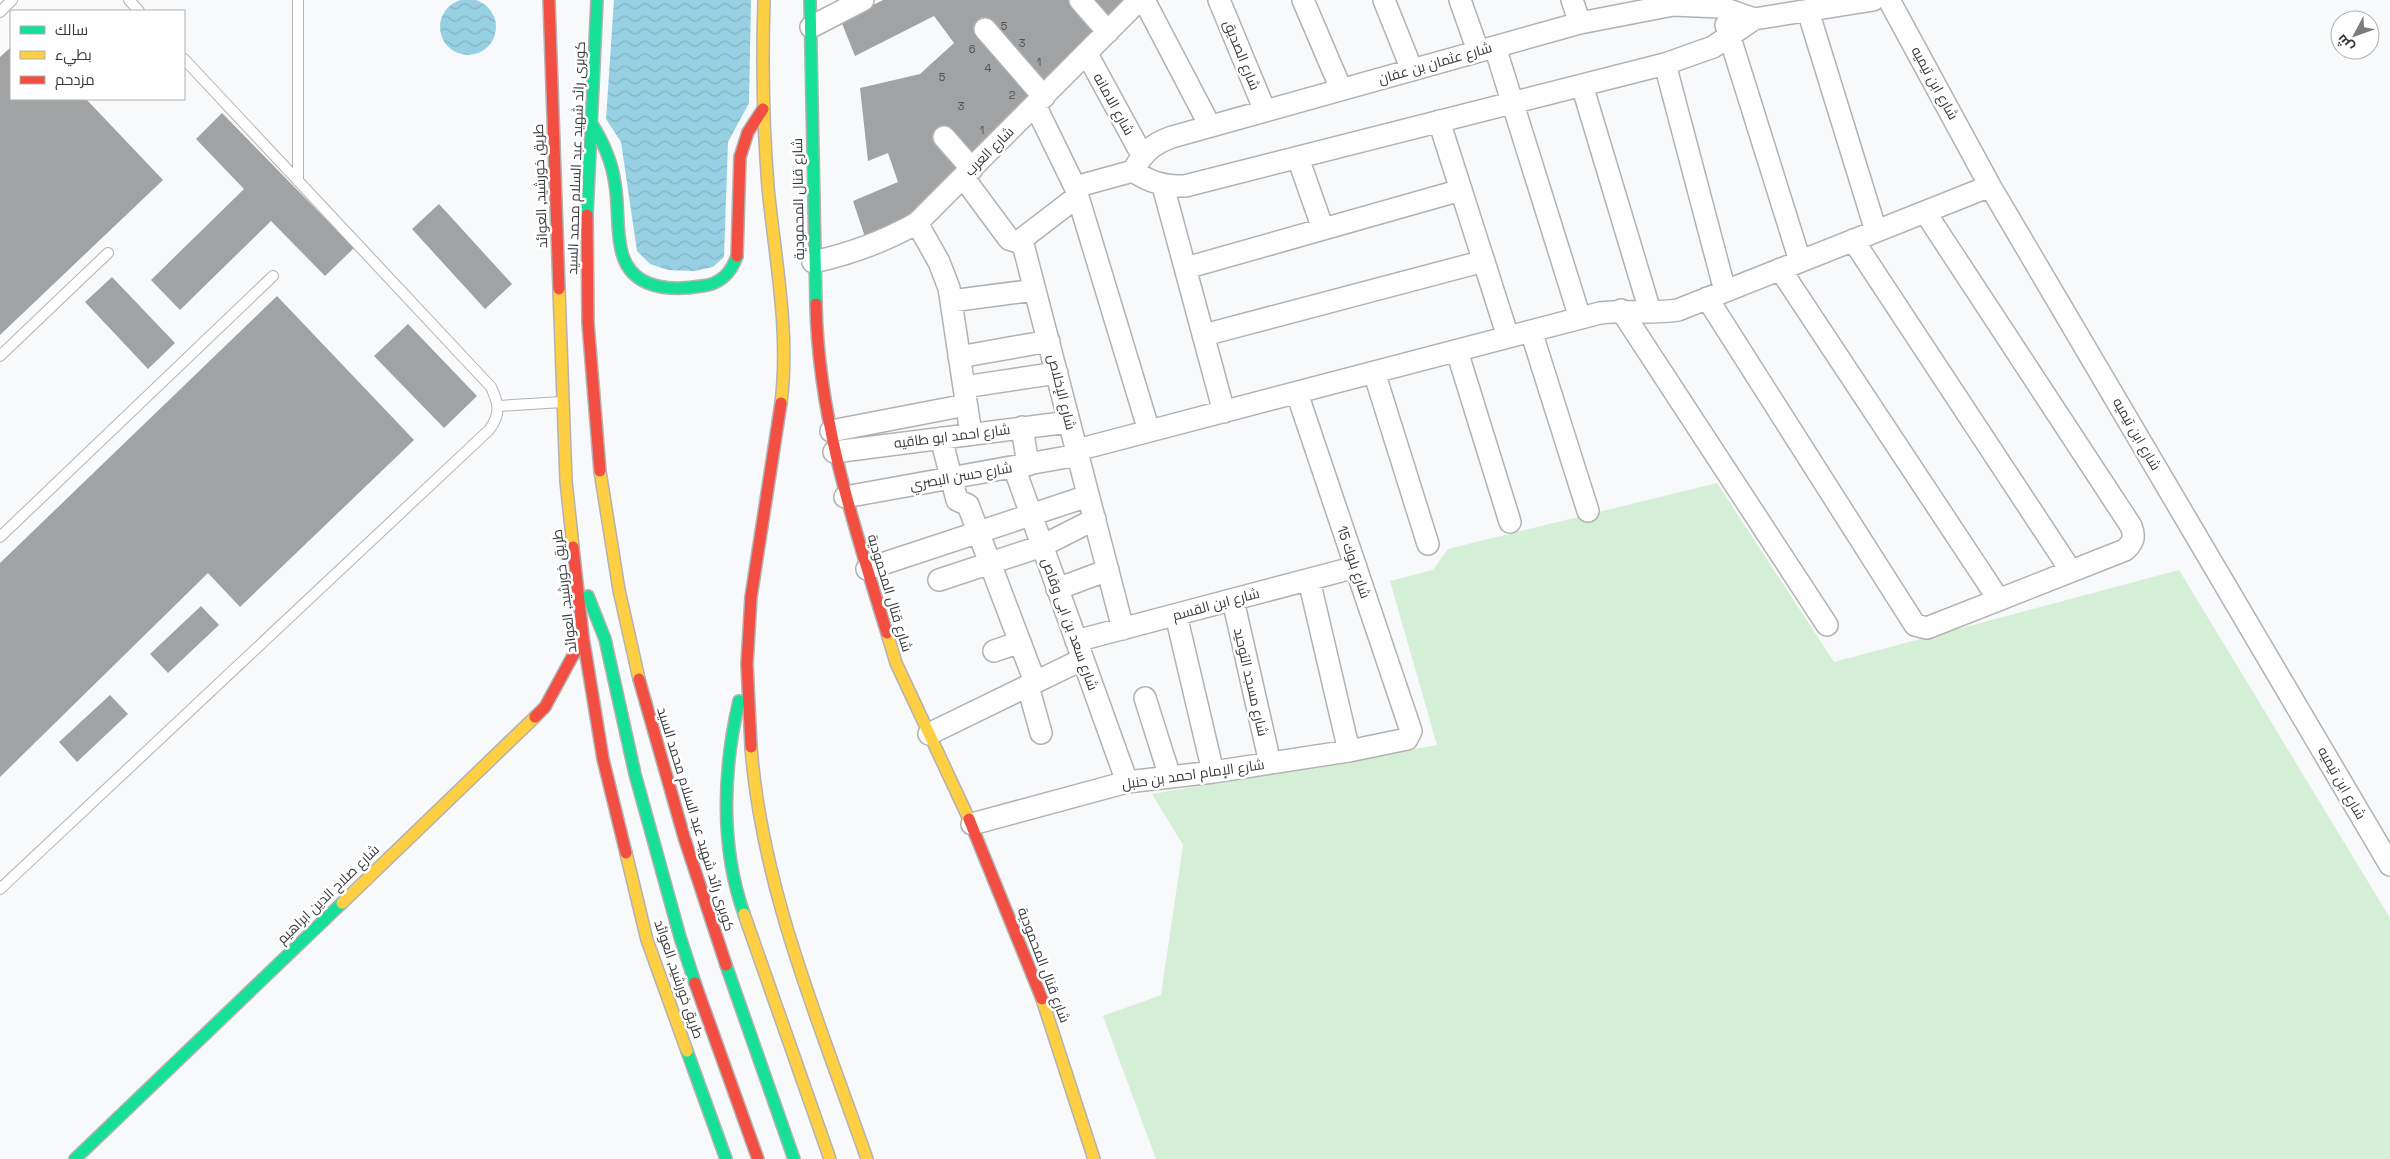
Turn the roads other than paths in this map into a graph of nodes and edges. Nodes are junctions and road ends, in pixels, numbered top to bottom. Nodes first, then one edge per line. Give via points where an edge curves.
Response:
1 (12, 0) edge
2 (129, 0) edge
3 (298, 0) edge
4 (549, 0) edge
5 (598, 0) edge
6 (764, 0) edge
7 (810, 0) edge
8 (863, 0) edge
9 (1080, 0) edge
10 (1139, 0) edge
11 (1144, 0) edge
12 (1220, 0) edge
13 (1303, 0) edge
14 (1384, 0) edge
15 (1460, 0) edge
16 (1572, 0) edge
17 (1889, 0) edge
18 (1864, 1) edge
19 (1718, 4) edge
20 (1774, 7) edge
21 (138, 10) edge
22 (1808, 11) junction
23 (0, 12) edge
24 (1754, 18) junction
25 (1580, 23) junction
26 (811, 27) junction
27 (985, 29) dead end
28 (1108, 32) junction
29 (1730, 37) junction
30 (1487, 49) junction
31 (1087, 54) junction
32 (185, 60) edge
33 (1665, 64) junction
34 (1412, 70) junction
35 (1582, 85) junction
36 (1341, 89) junction
37 (1040, 101) junction
38 (1513, 102) junction
39 (763, 109) junction
40 (1265, 111) junction
41 (590, 121) junction
42 (1439, 121) junction
43 (1210, 126) junction
44 (944, 137) dead end
45 (1298, 158) junction
46 (1137, 163) junction
47 (967, 173) junction
48 (298, 181) junction
49 (1163, 186) junction
50 (1990, 186) junction
51 (1461, 190) junction
52 (1076, 192) junction
53 (1925, 212) junction
54 (917, 223) junction
55 (1323, 229) junction
56 (1876, 231) junction
57 (1853, 240) junction
58 (1018, 242) junction
59 (108, 253) dead end
60 (1484, 260) junction
61 (1800, 261) junction
62 (813, 262) junction
63 (1186, 268) junction
64 (1780, 269) junction
65 (273, 276) dead end
66 (1035, 290) junction
67 (1716, 295) junction
68 (951, 301) junction
69 (1621, 310) junction
70 (1650, 311) junction
71 (1580, 318) junction
72 (1531, 331) junction
73 (1204, 335) junction
74 (1508, 337) junction
75 (1049, 342) junction
76 (1457, 351) junction
77 (0, 356) edge
78 (960, 357) junction
79 (1374, 372) junction
80 (1057, 373) junction
81 (1297, 393) junction
82 (965, 396) junction
83 (563, 402) junction
84 (498, 406) junction
85 (1224, 412) junction
86 (1069, 422) junction
87 (1022, 427) junction
88 (1149, 431) junction
89 (970, 434) junction
90 (942, 438) junction
91 (833, 441) junction
92 (1077, 453) junction
93 (1021, 466) junction
94 (952, 478) junction
95 (845, 496) junction
96 (1088, 496) junction
97 (1588, 511) dead end
98 (1031, 515) junction
99 (1095, 519) junction
100 (1510, 522) dead end
101 (978, 532) junction
102 (0, 537) edge
103 (1428, 544) dead end
104 (1042, 546) junction
105 (990, 563) junction
106 (1356, 567) junction
107 (867, 569) junction
108 (1108, 570) junction
109 (2070, 571) junction
110 (576, 575) junction
111 (939, 580) dead end
112 (1309, 580) junction
113 (1058, 589) junction
114 (1233, 600) junction
115 (1998, 600) junction
116 (1176, 615) junction
117 (1827, 625) dead end
118 (1123, 629) junction
119 (583, 637) junction
120 (1020, 642) junction
121 (1080, 650) junction
122 (994, 651) dead end
123 (747, 675) junction
124 (1032, 684) junction
125 (1145, 698) dead end
126 (1411, 731) joint
127 (1041, 733) dead end
128 (929, 734) junction
129 (1349, 751) junction
130 (1270, 763) junction
131 (1213, 772) junction
132 (1170, 777) junction
133 (1127, 782) junction
134 (972, 824) junction
135 (2390, 865) edge
136 (0, 889) edge
137 (75, 1159) edge
138 (726, 1159) edge
139 (758, 1159) edge
140 (794, 1159) edge
141 (830, 1159) edge
142 (867, 1159) edge
143 (1094, 1159) edge

1 - 23 lane
2 - 21 lane
3 - 48 lane
4 - 83 main road, طريق خورشيد, العوائد
5 - 41 main road, كوبرى رائد شهيد عبد السلام محمد السيد
6 - 39 main road
7 - 26 main road, شارع قنال المحمودية
8 - 26 street
9 - 28 street
10 - 28 street, شارع العرب
11 - 43 street
12 - 40 street, شارع الصديق
13 - 36 street
14 - 34 street
15 - 30 street
16 - 25 street
17 - 50 street, شارع ابن تيميه
18 - 22 street, شارع عثمان بن عفان
19 - 24 street, شارع عثمان بن عفان
19 - 25 street, شارع عثمان بن عفان via 1672,5
19 - 29 street
20 - 22 street, شارع عثمان بن عفان
20 - 24 street, شارع عثمان بن عفان
22 - 56 street
24 - 29 street
25 - 30 street, شارع عثمان بن عفان
26 - 62 main road, شارع قنال المحمودية
27 - 37 street
28 - 31 street, شارع العرب
29 - 33 street via 1713,47
29 - 61 street
30 - 34 street, شارع عثمان بن عفان
30 - 38 street
31 - 37 street, شارع العرب
31 - 46 street, شارع الامانه
32 - 48 lane
33 - 35 street
33 - 67 street
34 - 36 street, شارع عثمان بن عفان
35 - 38 street
35 - 70 street
36 - 40 street, شارع عثمان بن عفان
37 - 47 street, شارع العرب
37 - 52 street
38 - 42 street
38 - 71 street
39 - 41 main road via 748,132 740,156 735,266 716,284 703,288 649,285 626,263 622,254 613,166 605,142
39 - 123 main road via 783,316 784,360 777,447 752,580
40 - 43 street, شارع عثمان بن عفان
41 - 140 main road, كوبرى رائد شهيد عبد السلام محمد السيد via 586,263 592,386 606,509 628,633 647,714 689,856
42 - 45 street
42 - 51 street
43 - 46 street, شارع عثمان بن عفان via 1155,143
44 - 47 street, شارع الإخلاص
45 - 49 street via 1185,186
45 - 55 street
46 - 49 street via 1147,181
46 - 52 street, شارع عثمان بن عفان
47 - 54 street, شارع العرب
47 - 58 street, شارع الإخلاص via 1009,240
48 - 84 lane via 491,387
49 - 63 street
50 - 53 street, شارع حسن البصري
50 - 135 street, شارع ابن تيميه
51 - 55 street
51 - 60 street
52 - 58 street
52 - 88 street
53 - 56 street, شارع حسن البصري
53 - 109 street via 2131,526 2134,534 2132,543 2125,550
54 - 62 street, شارع العرب via 850,254
54 - 68 street via 945,275
55 - 63 street
56 - 57 street, شارع حسن البصري
57 - 61 street, شارع حسن البصري
57 - 109 street
58 - 66 street, شارع الإخلاص via 1024,248
59 - 77 lane
60 - 73 street
60 - 74 street
61 - 64 street, شارع حسن البصري
62 - 91 main road, شارع قنال المحمودية via 821,362
63 - 73 street
64 - 67 street, شارع حسن البصري
64 - 115 street
65 - 102 lane
66 - 68 street
66 - 75 street, شارع الإخلاص
67 - 70 street, شارع حسن البصري via 1678,310
67 - 115 street via 1910,620 1920,628 1926,628
68 - 78 street
69 - 70 street, شارع حسن البصري
69 - 71 street, شارع حسن البصري
69 - 117 street
71 - 72 street, شارع حسن البصري
72 - 74 street, شارع حسن البصري
72 - 97 street
73 - 85 street
74 - 76 street, شارع حسن البصري
75 - 78 street
75 - 80 street, شارع الإخلاص
76 - 79 street, شارع حسن البصري
76 - 100 street
78 - 82 street
79 - 81 street, شارع حسن البصري
79 - 103 street
80 - 82 street
80 - 86 street, شارع الإخلاص
81 - 85 street, شارع حسن البصري
81 - 106 street, شارع بلوك 15
82 - 89 street
82 - 91 street
83 - 84 lane
83 - 110 main road, طريق خورشيد, العوائد via 566,481
84 - 136 lane via 499,412 489,430
85 - 88 street, شارع حسن البصري
86 - 87 street, شارع احمد ابو طاقيه
86 - 92 street, شارع الإخلاص
87 - 89 street, شارع احمد ابو طاقيه
87 - 93 street, شارع سعد بن ابى وقاص
88 - 92 street, شارع حسن البصري
89 - 90 street, شارع احمد ابو طاقيه
90 - 91 street, شارع احمد ابو طاقيه
90 - 94 street
91 - 95 main road, شارع قنال المحمودية
92 - 93 street, شارع حسن البصري
92 - 96 street, شارع الإخلاص
93 - 94 street, شارع حسن البصري
93 - 98 street, شارع سعد بن ابى وقاص
94 - 95 street, شارع حسن البصري
94 - 101 street via 957,500 968,505
95 - 107 main road, شارع قنال المحمودية
96 - 98 street
96 - 99 street, شارع الإخلاص
98 - 101 street
98 - 104 street, شارع سعد بن ابى وقاص
99 - 104 street
99 - 108 street, شارع الإخلاص
101 - 105 street
101 - 107 street
104 - 105 street
104 - 113 street, شارع سعد بن ابى وقاص
105 - 111 street
105 - 120 street
106 - 112 street, شارع ابن القسم
106 - 126 street, شارع بلوك 15
107 - 128 main road, شارع قنال المحمودية via 896,663
108 - 113 street
108 - 118 street, شارع الإخلاص
109 - 115 street
110 - 119 main road, طريق خورشيد, العوائد
110 - 139 main road via 605,639 635,774 680,937
112 - 114 street, شارع ابن القسم
112 - 129 street
113 - 121 street, شارع سعد بن ابى وقاص
114 - 116 street, شارع ابن القسم
114 - 130 street, شارع مسجد التوحيد
116 - 118 street, شارع ابن القسم
116 - 131 street
118 - 121 street, شارع ابن القسم
119 - 137 main road, شارع صلاح الدين ابراهيم via 545,707
119 - 138 main road, طريق خورشيد, العوائد via 603,759 647,940
120 - 122 street
120 - 124 street
121 - 124 street, شارع ابن القسم
121 - 133 street, شارع سعد بن ابى وقاص
123 - 141 main road, كوبرى رائد شهيد عبد السلام محمد السيد via 732,726 726,779 727,838 740,902
123 - 142 main road via 752,770 775,889
124 - 127 street
124 - 128 street, شارع ابن القسم
125 - 132 street
126 - 129 street, شارع الإمام احمد بن حنبل via 1404,741
128 - 134 main road, شارع قنال المحمودية
129 - 130 street, شارع الإمام احمد بن حنبل
130 - 131 street, شارع الإمام احمد بن حنبل
131 - 132 street, شارع الإمام احمد بن حنبل
132 - 133 street, شارع الإمام احمد بن حنبل
133 - 134 street, شارع الإمام احمد بن حنبل
134 - 143 main road, شارع قنال المحمودية via 1036,980

